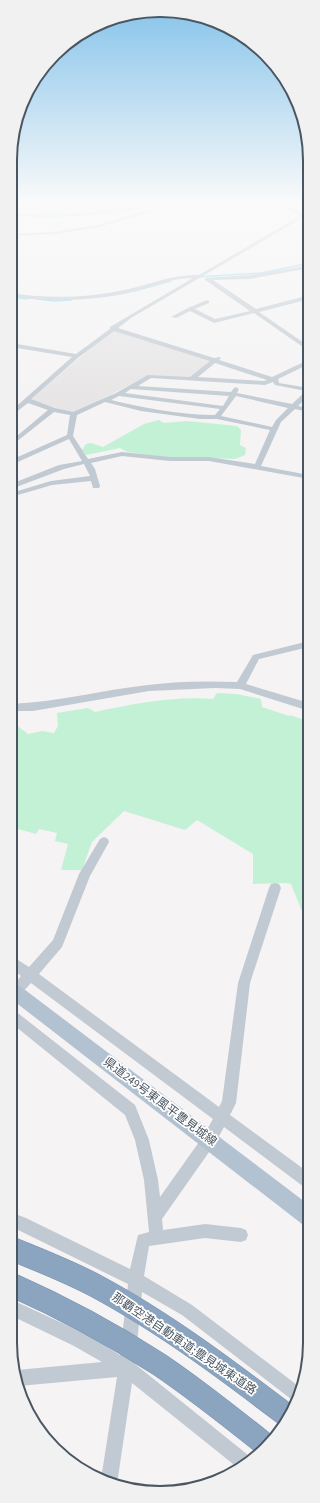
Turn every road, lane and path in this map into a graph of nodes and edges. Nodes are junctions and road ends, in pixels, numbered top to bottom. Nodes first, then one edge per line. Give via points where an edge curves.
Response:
1 (203, 274) edge
2 (266, 274) edge
3 (196, 278) junction
4 (208, 279) junction
5 (17, 296) edge
6 (303, 298) edge
7 (207, 302) dead end
8 (190, 309) junction
9 (256, 311) junction
10 (174, 317) dead end
11 (112, 328) junction
12 (303, 344) edge
13 (17, 346) edge
14 (77, 356) junction
15 (220, 356) dead end
16 (214, 360) junction
17 (303, 365) edge
18 (175, 378) junction
19 (191, 379) junction
20 (275, 380) junction
21 (240, 382) junction
22 (128, 387) junction
23 (303, 389) edge
24 (173, 391) junction
25 (118, 394) junction
26 (234, 394) junction
27 (303, 397) edge
28 (27, 400) junction
29 (104, 400) junction
30 (166, 401) junction
31 (296, 406) junction
32 (225, 408) junction
33 (303, 408) edge
34 (17, 409) edge
35 (53, 410) junction
36 (161, 411) junction
37 (74, 414) junction
38 (217, 418) junction
39 (274, 429) junction
40 (70, 436) junction
41 (17, 439) edge
42 (17, 460) edge
43 (86, 462) junction
44 (257, 467) junction
45 (303, 476) edge
46 (94, 478) junction
47 (17, 485) edge
48 (96, 486) dead end
49 (17, 493) edge
50 (303, 645) edge
51 (240, 686) junction
52 (303, 705) edge
53 (17, 708) edge
54 (104, 842) dead end
55 (275, 888) dead end
56 (17, 966) edge
57 (30, 976) junction
58 (17, 987) edge
59 (17, 993) edge
60 (17, 1020) edge
61 (222, 1117) junction
62 (209, 1140) junction
63 (303, 1178) edge
64 (303, 1212) edge
65 (155, 1217) junction
66 (17, 1222) edge
67 (241, 1235) dead end
68 (157, 1238) junction
69 (17, 1251) edge
70 (136, 1280) junction
71 (17, 1287) edge
72 (17, 1310) edge
73 (127, 1368) junction
74 (21, 1378) edge
75 (294, 1393) edge
76 (284, 1414) edge
77 (262, 1443) edge
78 (242, 1460) edge
79 (110, 1477) edge

1 - 3 street
2 - 4 street
3 - 4 street
3 - 5 street via 173,278 123,292 86,297 52,299
3 - 11 street
4 - 9 street
6 - 9 street
7 - 8 street
8 - 9 street via 214,321
8 - 10 street
9 - 12 street
11 - 14 street
11 - 16 street
13 - 14 street
14 - 28 street
15 - 16 street
16 - 19 street
16 - 20 street
17 - 20 street
18 - 19 street
18 - 22 street via 150,376
18 - 24 street
19 - 21 street
20 - 21 street via 266,383
20 - 23 street via 277,384
21 - 26 street
22 - 24 street
22 - 25 street
24 - 26 street
24 - 30 street
25 - 29 street
25 - 30 street
26 - 31 street
26 - 32 street
27 - 31 street
28 - 34 street
28 - 35 street
29 - 36 street
29 - 37 street
30 - 32 street
30 - 36 street
31 - 33 street
31 - 39 street via 278,421
32 - 38 street
35 - 37 street
35 - 41 street
36 - 38 street
37 - 40 street
38 - 39 street
39 - 44 street
40 - 42 street
40 - 43 street
43 - 44 street via 122,454 170,459 209,459
43 - 46 street
43 - 47 street via 62,467
44 - 45 street
46 - 48 street
46 - 49 street via 51,483
50 - 51 street via 256,657
51 - 52 street
51 - 53 street via 149,688
54 - 57 street via 85,874 58,943
55 - 61 street via 244,983 229,1104
56 - 57 street
57 - 58 street
57 - 61 street
59 - 62 main road, 県道249号東風平豊見城線
60 - 65 street via 130,1110 142,1140 151,1180
61 - 62 street
61 - 63 street
62 - 64 main road, 県道249号東風平豊見城線
62 - 65 street
65 - 68 street
66 - 70 street
67 - 68 street via 205,1231
68 - 70 street via 143,1240
69 - 76 highway, 那覇空港自動車道;豊見城東道路, bridge via 66,1271 145,1315
70 - 73 street
70 - 75 street via 187,1310
71 - 77 highway, bridge via 40,1296 134,1348 179,1378
72 - 73 street via 80,1340
73 - 74 street
73 - 78 street
73 - 79 street

